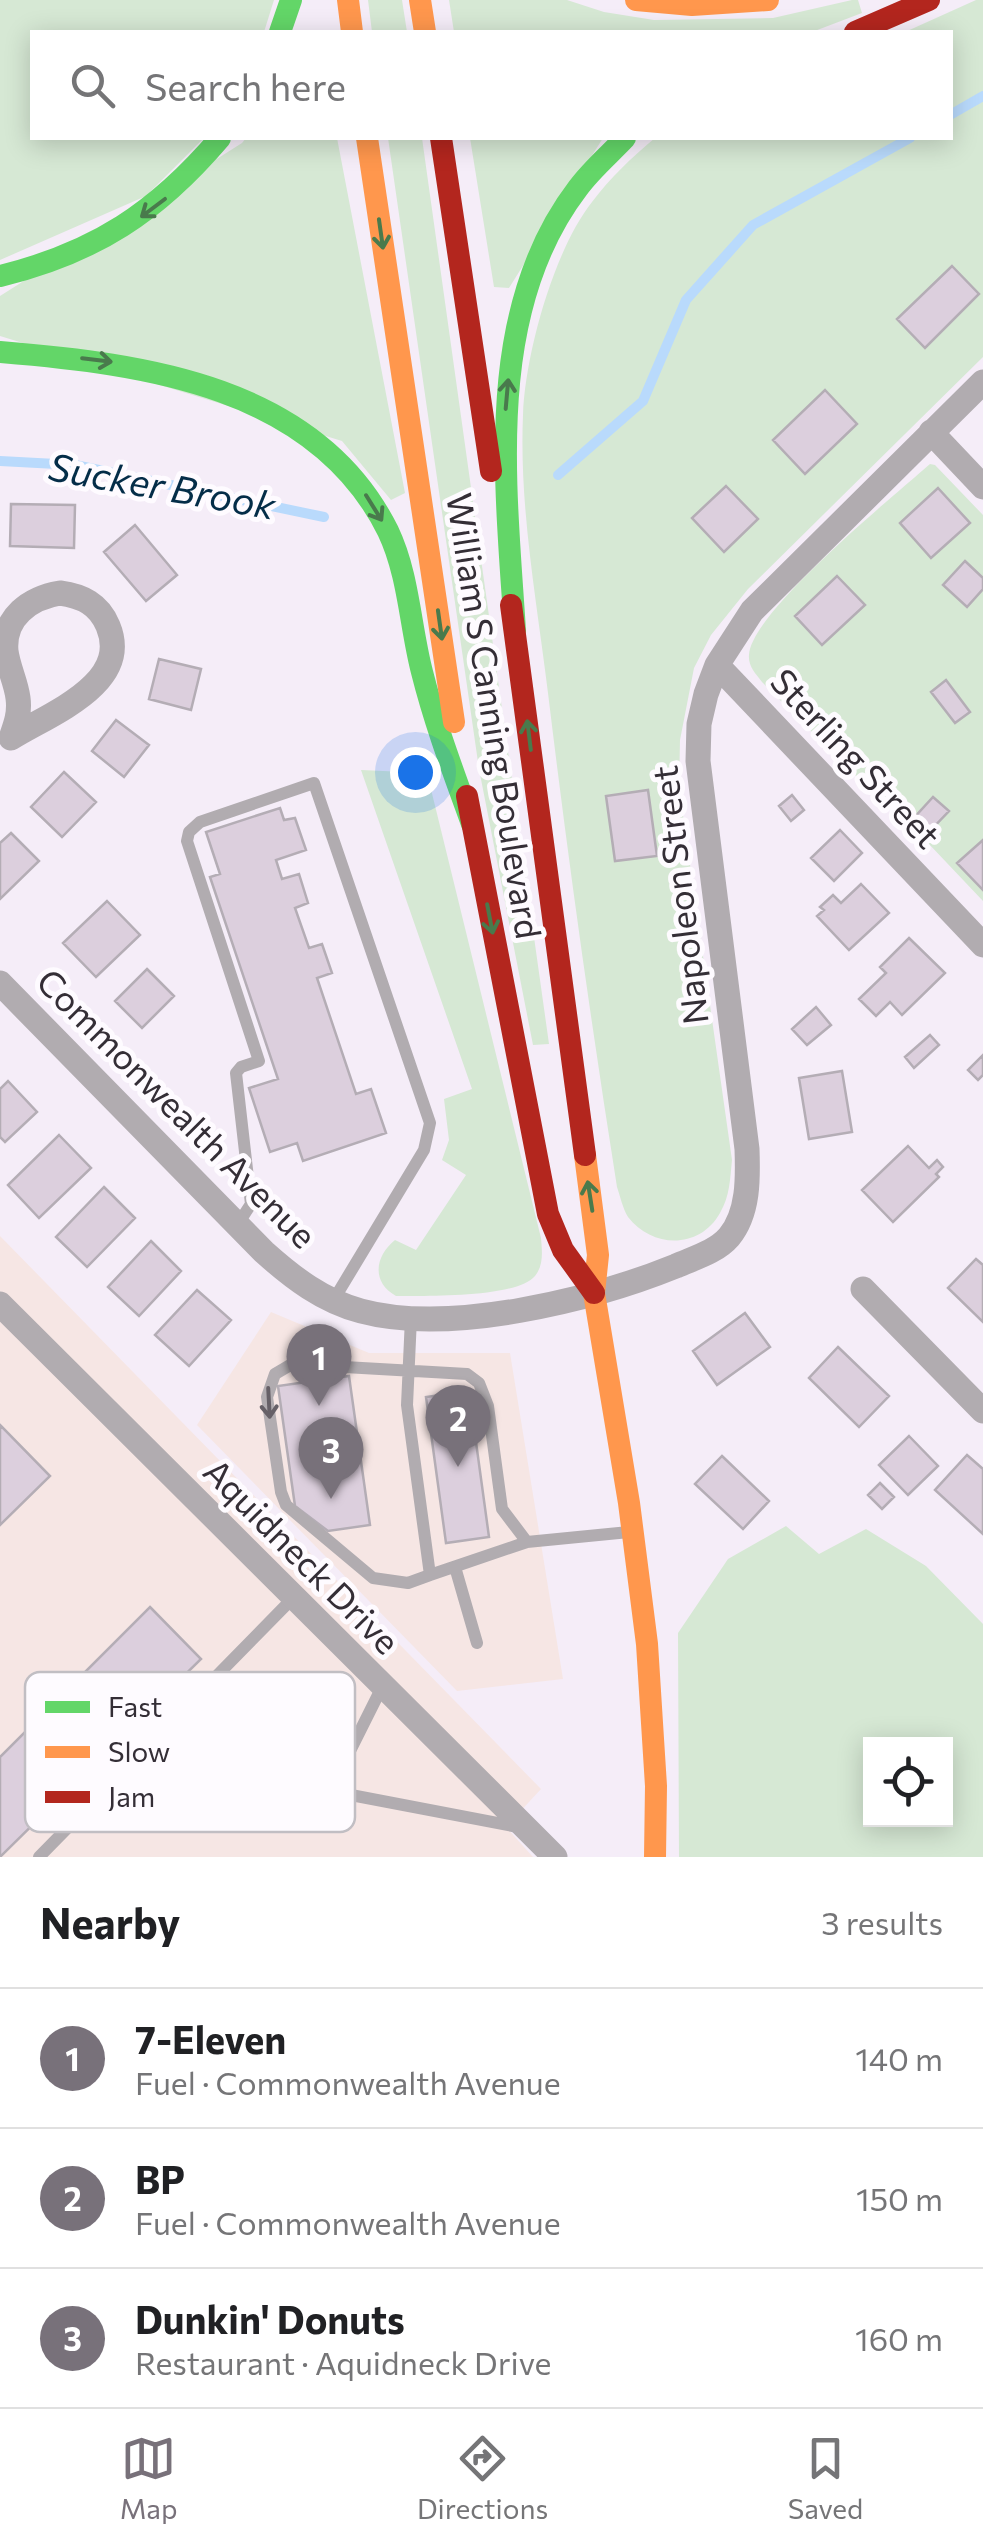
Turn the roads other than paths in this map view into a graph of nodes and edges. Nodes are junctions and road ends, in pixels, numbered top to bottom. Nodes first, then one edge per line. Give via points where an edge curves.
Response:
1 (291, 0) edge
2 (348, 0) edge
3 (420, 0) edge
4 (636, 0) edge
5 (768, 0) edge
6 (929, 0) edge
7 (281, 30) edge
8 (352, 30) edge
9 (425, 30) edge
10 (860, 30) edge
11 (218, 140) edge
12 (367, 140) edge
13 (441, 140) edge
14 (623, 140) edge
15 (0, 276) edge
16 (0, 352) edge
17 (983, 382) edge
18 (931, 432) junction
19 (983, 487) edge
20 (515, 632) junction
21 (717, 664) junction
22 (6, 744) edge
23 (472, 824) junction
24 (983, 945) edge
25 (0, 983) edge
26 (238, 1224) junction
27 (863, 1289) dead end
28 (594, 1293) junction
29 (332, 1301) junction
30 (0, 1304) edge
31 (411, 1318) junction
32 (408, 1372) junction
33 (983, 1412) edge
34 (632, 1531) junction
35 (527, 1542) junction
36 (454, 1567) junction
37 (430, 1574) junction
38 (293, 1598) junction
39 (477, 1643) dead end
40 (220, 1672) edge
41 (382, 1688) junction
42 (355, 1741) edge
43 (355, 1796) edge
44 (523, 1828) junction
45 (63, 1832) edge
46 (38, 1857) edge
47 (555, 1857) edge
48 (655, 1857) edge

1 - 7 main road
2 - 8 main road
3 - 9 main road
4 - 5 main road
6 - 10 main road
11 -> 15 main road via 162,202 116,234
12 -> 23 main road, William S Canning Boulevard
13 - 20 main road, William S Canning Boulevard
20 -> 14 main road via 504,421 515,336 557,220 590,172
16 -> 23 main road via 178,376 276,415 326,450 363,491 393,544 431,706
17 - 18 street, Napoleon Street
18 - 19 street
18 - 21 street, Napoleon Street via 771,588
28 -> 20 main road, William S Canning Boulevard via 596,1234
21 - 24 street, Sterling Street
21 - 28 street, Napoleon Street via 698,724 698,761 745,1129 744,1202 734,1229 718,1246
22 - 22 street via 100,681 113,650 93,604 60,592 26,604 14,618 6,652 18,713
23 -> 28 main road, William S Canning Boulevard via 548,1214 563,1250
25 - 26 street, Commonwealth Avenue
26 - 29 street, Commonwealth Avenue via 287,1272
26 - 29 lane via 251,1204 236,1073 259,1062 187,840 200,822 314,783 430,1122 424,1150
27 - 33 street
28 - 31 street, Commonwealth Avenue via 485,1314
28 - 34 main road, William S Canning Boulevard
29 - 31 street, Commonwealth Avenue
30 - 38 street, Aquidneck Drive
31 - 32 lane
32 - 35 lane via 453,1371 478,1383 488,1406 502,1509
32 - 37 lane
32 -> 37 lane via 292,1364 274,1374 267,1396 281,1492 291,1510 373,1578 408,1584
34 - 35 lane
34 - 48 main road, William S Canning Boulevard via 654,1723
35 - 36 lane
36 - 37 lane
36 - 39 lane
38 - 40 lane
38 - 41 street, Aquidneck Drive
41 - 42 lane
41 - 44 street, Aquidneck Drive
43 - 44 lane
44 - 47 street, Aquidneck Drive
45 - 46 lane

